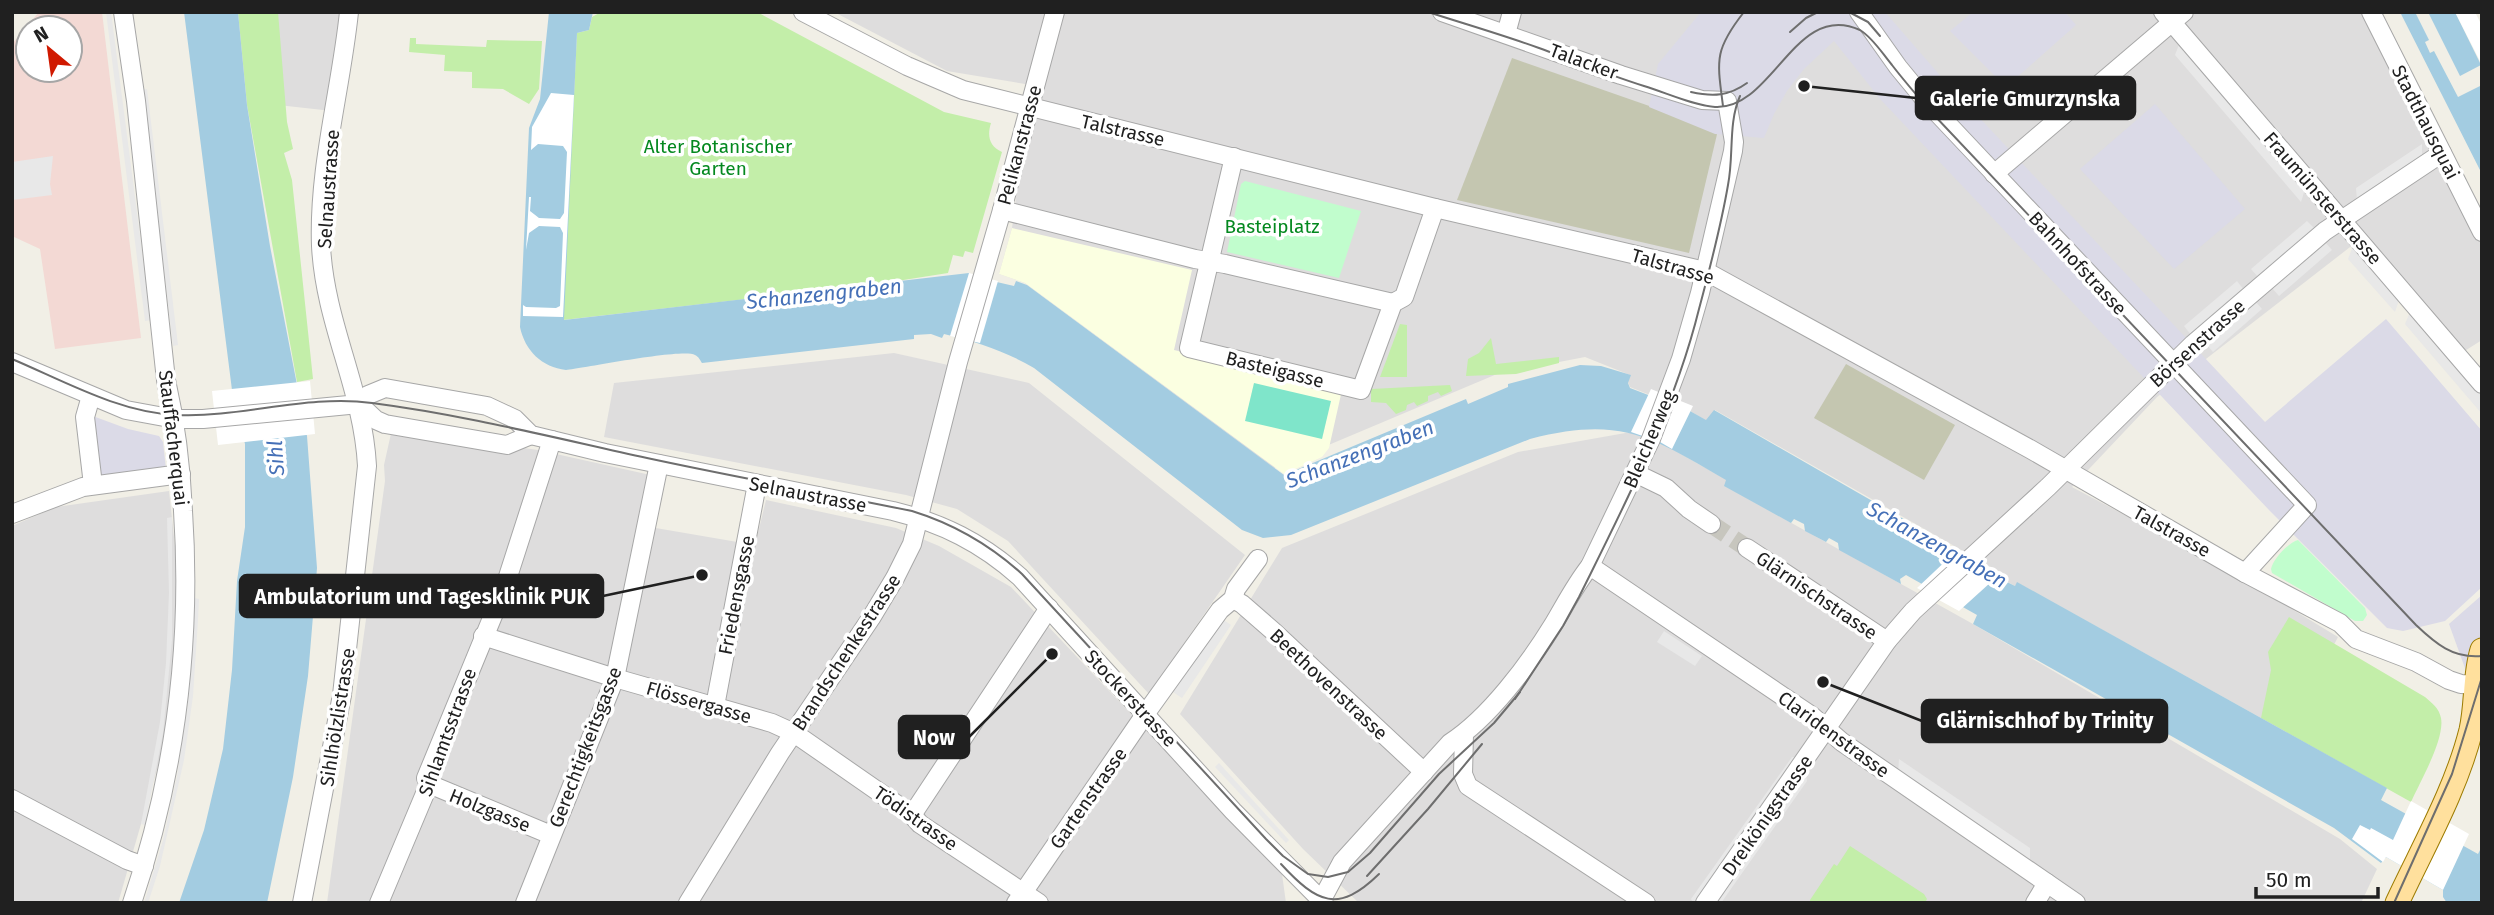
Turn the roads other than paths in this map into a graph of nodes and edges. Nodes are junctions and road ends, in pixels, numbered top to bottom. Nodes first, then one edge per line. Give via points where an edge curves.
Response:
1 (123, 12) edge
2 (349, 12) edge
3 (803, 12) edge
4 (1055, 12) edge
5 (1442, 12) edge
6 (1512, 12) edge
7 (1859, 12) edge
8 (2371, 12) edge
9 (2173, 16) edge
10 (1506, 34) junction
11 (1727, 101) joint
12 (1030, 108) junction
13 (2442, 153) junction
14 (1234, 157) junction
15 (1994, 174) junction
16 (1435, 208) junction
17 (1002, 211) junction
18 (2342, 220) junction
19 (2482, 232) edge
20 (1209, 261) junction
21 (1705, 271) junction
22 (1393, 303) junction
23 (965, 339) joint
24 (12, 362) edge
25 (2173, 363) junction
26 (2479, 376) edge
27 (91, 396) junction
28 (359, 404) junction
29 (175, 419) junction
30 (531, 435) junction
31 (552, 440) junction
32 (659, 464) junction
33 (2066, 470) junction
34 (1635, 473) junction
35 (181, 474) junction
36 (757, 484) junction
37 (93, 485) junction
38 (12, 514) edge
39 (920, 518) junction
40 (1711, 524) tunnel mouth
41 (1748, 548) tunnel mouth
42 (1258, 559) dead end
43 (1590, 566) junction
44 (2245, 573) junction
45 (1931, 595) joint
46 (1233, 599) junction
47 (1049, 608) junction
48 (483, 636) junction
49 (1887, 641) junction
50 (2482, 650) edge
51 (615, 678) junction
52 (2478, 685) edge
53 (715, 706) junction
54 (1146, 713) junction
55 (1826, 729) junction
56 (794, 733) junction
57 (1464, 734) junction
58 (2482, 751) edge
59 (1424, 772) junction
60 (2452, 783) junction
61 (429, 785) junction
62 (12, 799) edge
63 (912, 815) junction
64 (551, 835) junction
65 (145, 866) junction
66 (2047, 883) junction
67 (1020, 897) edge
68 (1322, 902) edge
69 (132, 903) edge
70 (302, 903) edge
71 (379, 903) edge
72 (525, 903) edge
73 (688, 903) edge
74 (1039, 903) edge
75 (1646, 903) edge
76 (1705, 903) edge
77 (2035, 903) edge
78 (2076, 903) edge
79 (2397, 903) edge

1 - 29 street, Stauffacherquai via 166,380
2 - 28 street, Selnaustrasse via 324,187 321,245 329,306
3 - 12 street, Talstrasse via 949,85
4 - 12 street, Pelikanstrasse
5 - 10 street, Talacker
6 - 10 street
7 - 15 street, Bahnhofstrasse via 1898,67
8 - 13 street, Stadthausquai
9 - 15 street
9 - 18 street, Fraumünsterstrasse
10 - 11 street, Talacker via 1702,100
11 - 21 street, Bleicherweg via 1734,142
12 - 14 street, Talstrasse
12 - 17 street, Pelikanstrasse
13 - 18 street, Börsenstrasse
13 - 19 street, Stadthausquai
14 - 16 street, Talstrasse
14 - 20 street
15 - 25 street, Bahnhofstrasse
16 - 21 street, Talstrasse
16 - 22 street via 1404,297
17 - 20 street
17 - 23 street, Pelikanstrasse
18 - 25 street, Börsenstrasse
18 - 26 street, Fraumünsterstrasse
20 - 22 street
20 - 22 street, Basteigasse via 1189,348 1361,390
21 - 33 street, Talstrasse
21 - 34 street, Bleicherweg via 1669,395
23 - 39 street, Brandschenkestrasse
24 - 27 street
25 - 33 street, Börsenstrasse
25 - 44 street, Bahnhofstrasse via 2307,505
27 - 29 street via 140,414
27 - 37 street via 85,416
28 - 29 street
28 - 30 street, Selnaustrasse via 385,424 507,445
28 - 30 street, Selnaustrasse via 385,388 405,391 498,410 515,418
28 - 70 street, Sihlhölzlistrasse via 367,466 349,637
29 - 35 street, Stauffacherquai
30 - 31 street, Selnaustrasse
31 - 32 street, Selnaustrasse
31 - 48 street, Sihlamtsstrasse via 508,577
32 - 36 street, Selnaustrasse
32 - 51 street, Gerechtigkeitsgasse
33 - 44 street, Talstrasse
33 - 45 street, Börsenstrasse
34 - 40 street via 1666,488
34 - 43 street, Bleicherweg
35 - 37 street
35 - 65 street, Stauffacherquai via 187,568 183,670 173,745
36 - 39 street, Selnaustrasse
36 - 53 street, Friedensgasse
37 - 38 street
39 - 47 street, Stockerstrasse via 969,539 1001,560
39 - 56 street, Brandschenkestrasse via 912,544 872,618
41 - 49 street, Glärnischstrasse
42 - 46 street, Gartenstrasse
43 - 55 street, Claridenstrasse
43 - 57 street, Bleicherweg via 1532,657
44 - 52 street, Talstrasse via 2340,623 2356,639 2449,680
45 - 49 street, Dreikönigstrasse
46 - 54 street, Gartenstrasse via 1220,610
46 - 59 street, Beethovenstrasse
47 - 54 street, Stockerstrasse
47 - 63 street
48 - 51 street, Flössergasse
48 - 61 street, Sihlamtsstrasse via 426,778
49 - 55 street, Dreikönigstrasse
50 - 52 main road
51 - 53 street, Flössergasse
51 - 64 street, Gerechtigkeitsgasse
52 - 60 main road via 2470,731
53 - 56 street, Flössergasse
54 - 67 street, Gartenstrasse
54 - 68 street, Stockerstrasse
55 - 66 street, Claridenstrasse
55 - 76 street, Dreikönigstrasse
56 - 63 street, Tödistrasse
56 - 73 street, Brandschenkestrasse
57 - 59 street, Bleicherweg
57 - 75 street via 1463,774 1468,786
58 - 60 main road via 2473,769
59 - 68 street, Bleicherweg via 1342,862
60 - 79 main road
61 - 64 street, Holzgasse
61 - 71 street, Sihlamtsstrasse
62 - 65 street
63 - 67 street, Tödistrasse
64 - 72 street, Gerechtigkeitsgasse
65 - 69 street, Stauffacherquai
66 - 77 street
66 - 78 street, Claridenstrasse
67 - 74 street, Tödistrasse

